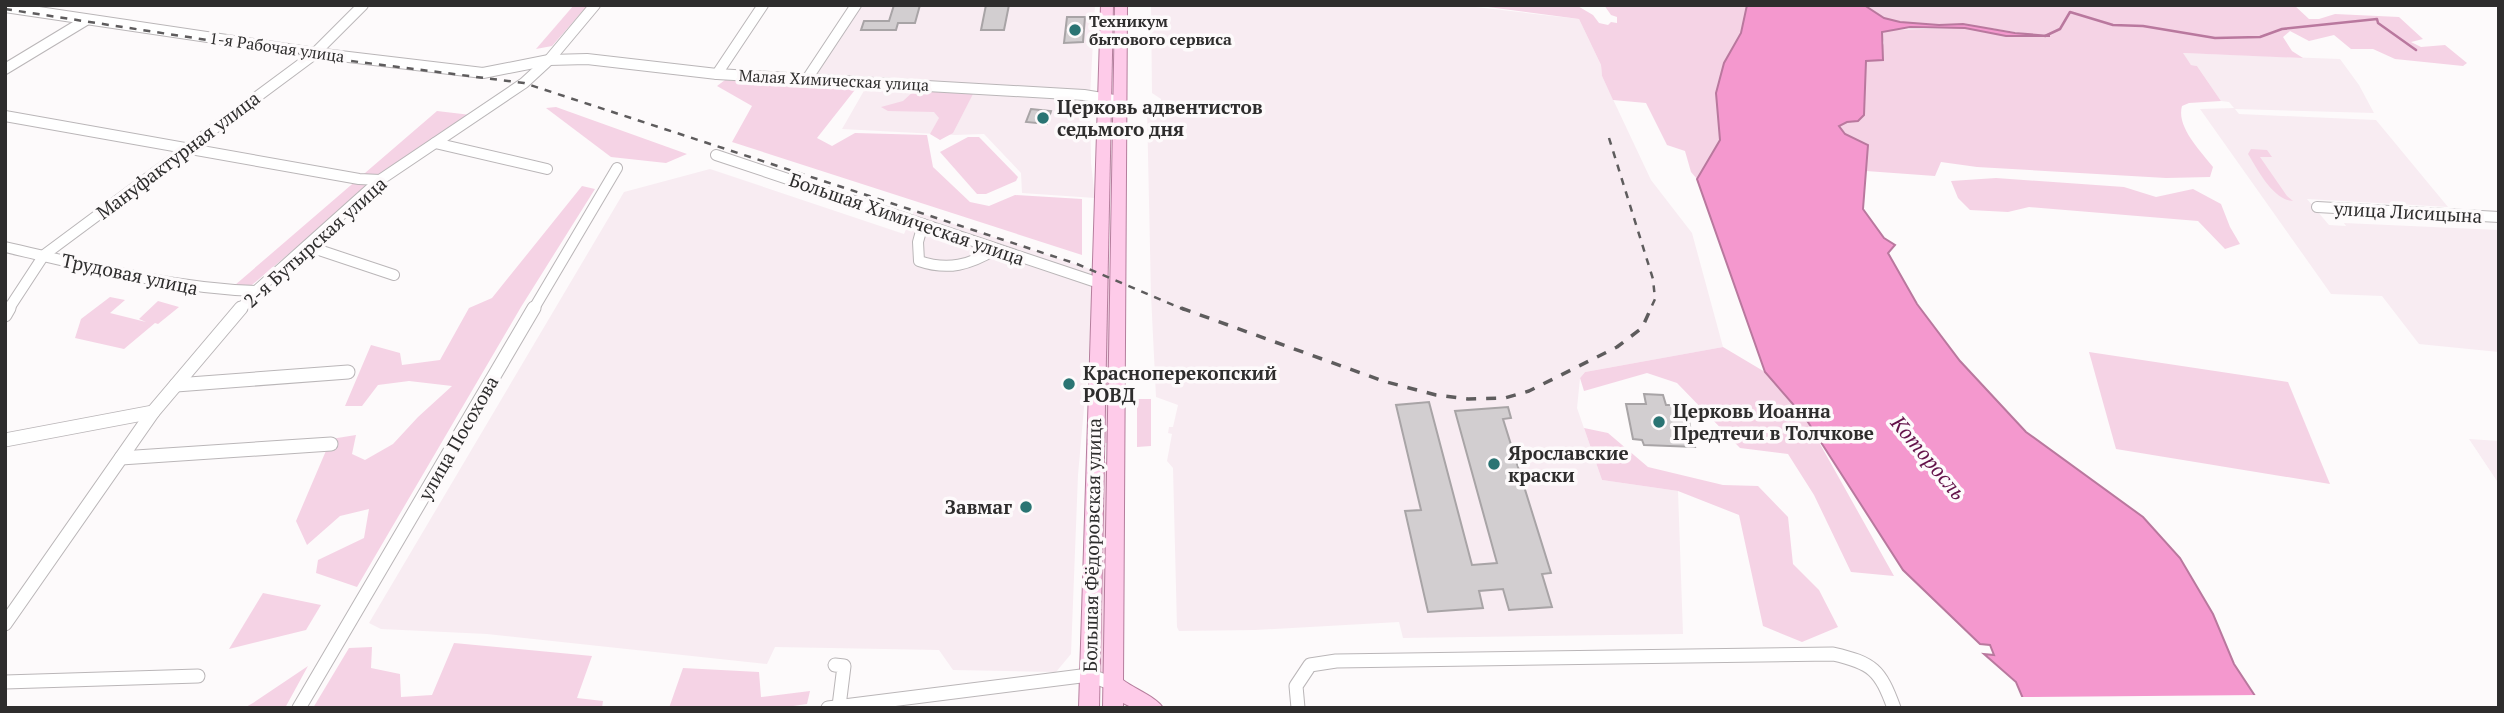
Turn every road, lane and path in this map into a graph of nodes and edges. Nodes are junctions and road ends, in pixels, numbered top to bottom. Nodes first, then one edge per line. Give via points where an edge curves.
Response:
1 (362, 5) edge
2 (595, 5) edge
3 (763, 5) edge
4 (856, 5) edge
5 (1107, 5) edge
6 (1121, 5) edge
7 (5, 7) edge
8 (86, 20) junction
9 (315, 53) junction
10 (549, 60) junction
11 (5, 69) edge
12 (718, 74) junction
13 (807, 79) junction
14 (1112, 99) junction
15 (5, 116) edge
16 (435, 143) junction
17 (187, 147) junction
18 (716, 155) dead end
19 (617, 168) dead end
20 (547, 169) dead end
21 (380, 180) junction
22 (2317, 207) dead end
23 (2499, 217) edge
24 (923, 224) junction
25 (307, 246) junction
26 (5, 247) edge
27 (996, 249) junction
28 (44, 256) junction
29 (394, 275) dead end
30 (1099, 283) junction
31 (256, 291) junction
32 (5, 314) edge
33 (348, 372) dead end
34 (176, 385) junction
35 (153, 412) junction
36 (5, 440) edge
37 (331, 444) dead end
38 (121, 458) junction
39 (5, 624) edge
40 (835, 665) dead end
41 (1089, 675) junction
42 (198, 676) dead end
43 (5, 682) edge
44 (1113, 684) junction
45 (833, 707) edge
46 (299, 708) edge
47 (1089, 708) edge
48 (1113, 708) edge
49 (1153, 708) edge
50 (1298, 708) edge
51 (1894, 708) edge

1 - 9 street, Мануфактурная улица
2 - 10 street, 2-я Бутырская улица
3 - 12 street
4 - 13 street
5 - 14 main road, Большая Фёдоровская улица
6 - 14 main road, Большая Фёдоровская улица
7 - 8 street, 1-я Рабочая улица
8 - 9 street, 1-я Рабочая улица
8 - 11 street
9 - 10 street, 1-я Рабочая улица via 483,73
9 - 17 street, Мануфактурная улица
10 - 12 street, Малая Химическая улица
10 - 16 street, 2-я Бутырская улица via 524,83
12 - 13 street, Малая Химическая улица
13 - 14 street, Малая Химическая улица
14 - 30 main road, Большая Фёдоровская улица
14 - 44 main road, Большая Фёдоровская улица
15 - 17 street
16 - 20 street
16 - 21 street, 2-я Бутырская улица
17 - 21 street
17 - 28 street, Мануфактурная улица
18 - 24 street, Большая Химическая улица
19 - 46 street, улица Посохова
21 - 25 street, 2-я Бутырская улица
22 - 23 street, улица Лисицына
24 - 27 street, Большая Химическая улица
24 - 27 street via 916,248 919,261 930,266 973,264
25 - 29 street
25 - 31 street, 2-я Бутырская улица
26 - 28 street, Трудовая улица
27 - 30 street, Большая Химическая улица
28 - 31 street, Трудовая улица via 205,289
28 - 32 street, Мануфактурная улица
30 - 41 main road, Большая Фёдоровская улица
31 - 34 street, 2-я Бутырская улица
33 - 34 street
34 - 35 street, 2-я Бутырская улица
35 - 36 street
35 - 38 street, 2-я Бутырская улица
37 - 38 street
38 - 39 street, 2-я Бутырская улица
40 - 45 street via 844,666
41 - 44 street
41 - 45 street
41 - 47 main road, Большая Фёдоровская улица
42 - 43 street
44 - 48 main road, Большая Фёдоровская улица
44 - 49 main road
50 - 51 street via 1296,686 1310,665 1336,661 1833,654 1861,660 1880,673

